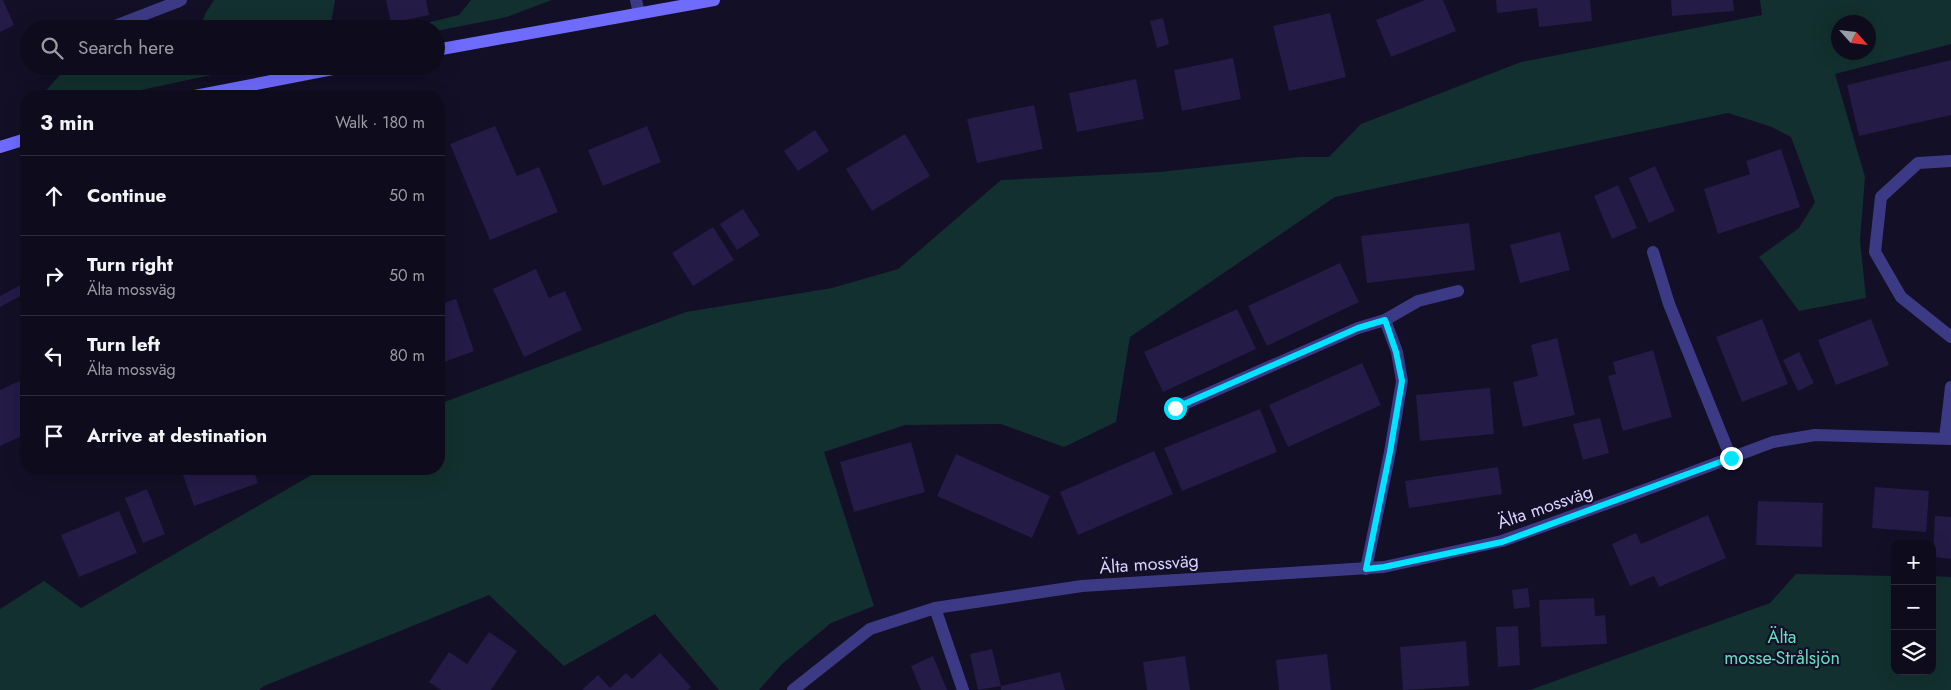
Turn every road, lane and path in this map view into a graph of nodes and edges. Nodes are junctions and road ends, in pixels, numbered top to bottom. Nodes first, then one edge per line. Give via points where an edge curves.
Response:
1 (636, 0) edge
2 (714, 0) edge
3 (179, 1) edge
4 (639, 13) junction
5 (130, 20) edge
6 (445, 48) edge
7 (302, 75) edge
8 (226, 90) edge
9 (20, 141) edge
10 (0, 147) edge
11 (1951, 161) edge
12 (1652, 252) dead end
13 (1458, 291) dead end
14 (1385, 320) junction
15 (1951, 337) edge
16 (1951, 387) edge
17 (1175, 408) dead end
18 (1948, 438) edge
19 (1731, 458) junction
20 (1366, 569) junction
21 (935, 608) junction
22 (793, 690) edge
23 (963, 690) edge

1 - 4 street
2 - 4 main road
3 - 5 street
4 - 6 main road
7 - 8 main road
9 - 10 main road
11 - 15 street via 1918,163 1881,197 1875,252 1902,297
12 - 19 street
13 - 14 street via 1418,301
14 - 17 street via 1358,328
14 - 20 street via 1402,381
16 - 18 street
18 - 19 street, Älta mossväg via 1815,434 1773,442
19 - 20 street, Älta mossväg via 1502,542
20 - 21 street, Älta mossväg via 1082,586
21 - 22 street, Älta mossväg via 870,629
21 - 23 street

